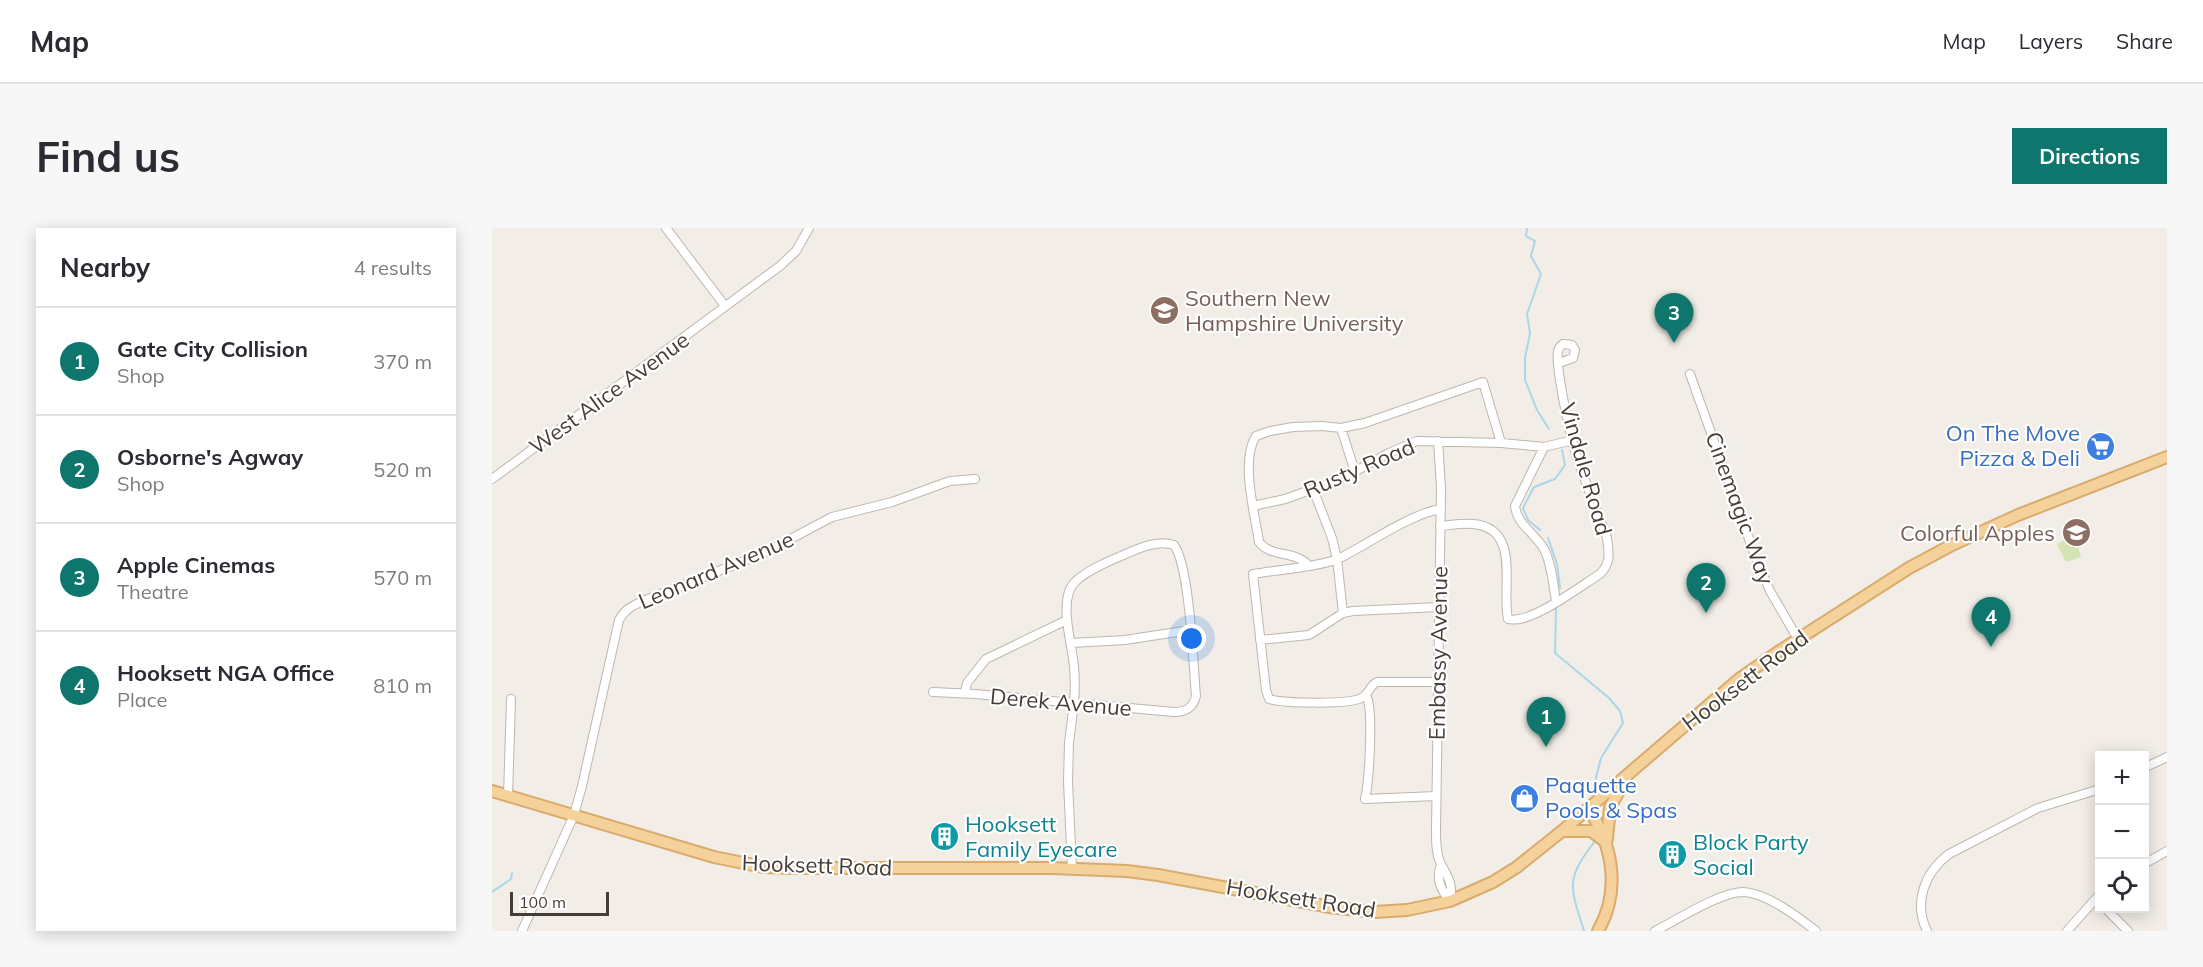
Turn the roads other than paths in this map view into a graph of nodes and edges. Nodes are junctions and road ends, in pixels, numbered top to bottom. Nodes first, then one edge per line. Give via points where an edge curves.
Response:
1 (666, 228) edge
2 (809, 228) edge
3 (725, 306) junction
4 (1559, 363) dead end
5 (1690, 374) dead end
6 (1341, 428) junction
7 (1573, 440) junction
8 (1438, 441) junction
9 (1501, 443) junction
10 (1544, 447) junction
11 (2167, 457) edge
12 (1355, 472) junction
13 (975, 479) dead end
14 (492, 480) edge
15 (1313, 489) junction
16 (1253, 506) junction
17 (1441, 509) junction
18 (1440, 526) junction
19 (1337, 559) junction
20 (1308, 565) junction
21 (1556, 601) junction
22 (1439, 607) junction
23 (1343, 613) junction
24 (1067, 620) junction
25 (1190, 630) junction
26 (1798, 639) junction
27 (1260, 640) junction
28 (1071, 643) junction
29 (1438, 682) junction
30 (933, 692) dead end
31 (965, 692) junction
32 (1366, 694) junction
33 (511, 699) dead end
34 (1074, 703) junction
35 (2167, 757) edge
36 (2149, 766) edge
37 (1630, 772) junction
38 (492, 791) edge
39 (2095, 791) edge
40 (508, 796) junction
41 (1436, 796) junction
42 (1588, 808) junction
43 (574, 815) junction
44 (1562, 831) junction
45 (1607, 842) junction
46 (2167, 851) edge
47 (2149, 862) edge
48 (1072, 868) junction
49 (1450, 901) junction
50 (2095, 901) edge
51 (2109, 913) edge
52 (1601, 930) edge
53 (522, 931) edge
54 (1655, 931) edge
55 (1816, 931) edge
56 (1927, 931) edge
57 (2067, 931) edge
58 (2128, 931) edge

1 - 3 street
2 - 3 street, West Alice Avenue via 785,262
3 - 14 street, West Alice Avenue
4 - 7 street, Vindale Road
5 - 26 street, Cinemagic Way via 1762,572
6 - 9 street via 1483,382
6 - 12 street
6 - 16 street via 1293,427 1256,436 1249,465
7 - 10 street, Rusty Road
7 - 21 street, Vindale Road via 1610,554 1600,574
8 - 9 street, Rusty Road
8 - 12 street, Rusty Road via 1410,444
8 - 17 street, Embassy Avenue
9 - 10 street, Rusty Road
10 - 21 street via 1515,506 1519,520 1544,550
11 - 26 main road, Hooksett Road via 2034,508 1950,546
12 - 15 street, Rusty Road
13 - 43 street, Leonard Avenue via 950,481 892,502 832,517 764,553 628,608 620,620
15 - 16 street, Rusty Road
15 - 19 street
16 - 20 street via 1259,542 1264,549 1300,558
17 - 18 street, Embassy Avenue
17 - 19 street via 1416,517
18 - 21 street, Vindale Road via 1476,524 1502,541 1508,619 1535,615
18 - 22 street, Embassy Avenue
19 - 20 street
19 - 23 street
20 - 27 street via 1252,574
22 - 23 street
22 - 29 street, Embassy Avenue
23 - 27 street via 1309,635
24 - 25 street via 1066,602 1076,581 1130,552 1166,542 1174,544 1181,558
24 - 28 street
24 - 31 street via 986,659
25 - 28 street
25 - 34 street, Derek Avenue via 1196,696 1188,709 1174,712
26 - 37 main road, Hooksett Road via 1740,679
27 - 32 street via 1269,699 1340,701 1358,700
28 - 34 street
29 - 32 street via 1377,682
29 - 41 street, Embassy Avenue
30 - 31 street, Derek Avenue
31 - 34 street, Derek Avenue
32 - 41 street via 1370,706 1365,799
33 - 40 street
34 - 48 street via 1068,772
35 - 36 street
37 - 42 main road, Hooksett Road
37 - 45 main road via 1610,807
38 - 40 main road, Hooksett Road
39 - 56 street via 2038,808 1937,863 1923,890 1921,905
40 - 43 main road, Hooksett Road
41 - 49 street, Embassy Avenue via 1436,837 1441,864 1450,880
42 - 44 main road, Hooksett Road
42 - 45 main road
43 - 48 main road, Hooksett Road via 714,857 763,867
43 - 53 street, Leonard Avenue
44 - 45 main road via 1591,831
44 - 49 main road, Hooksett Road via 1504,876
45 - 52 main road via 1612,886
46 - 47 street
48 - 49 main road, Hooksett Road via 1158,875 1363,911 1407,910
50 - 57 street
51 - 58 street
54 - 55 street via 1731,893 1744,892 1773,903

